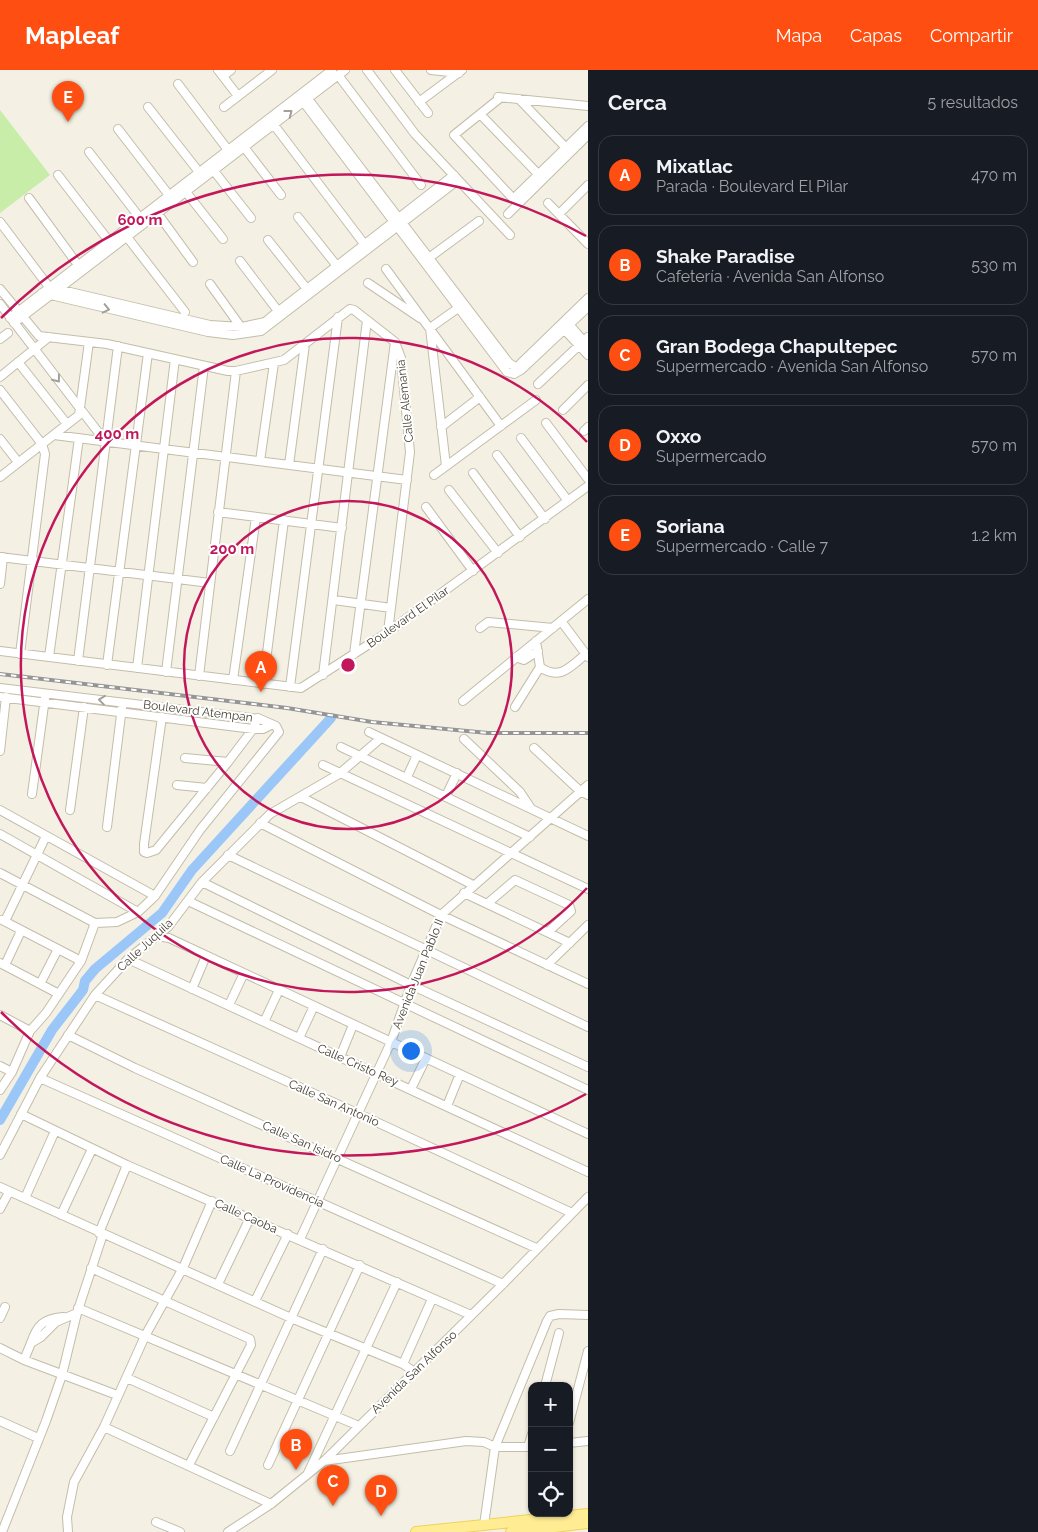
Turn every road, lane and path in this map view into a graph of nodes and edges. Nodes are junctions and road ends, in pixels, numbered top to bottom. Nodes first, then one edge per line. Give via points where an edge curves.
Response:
1 (231, 70) edge
2 (272, 70) edge
3 (345, 70) edge
4 (366, 70) edge
5 (395, 70) edge
6 (431, 70) edge
7 (460, 71) edge
8 (220, 73) edge
9 (335, 73) edge
10 (178, 84) dead end
11 (238, 96) junction
12 (304, 97) junction
13 (519, 99) junction
14 (420, 102) junction
15 (588, 106) edge
16 (148, 107) dead end
17 (224, 107) dead end
18 (428, 113) dead end
19 (480, 114) junction
20 (268, 126) junction
21 (588, 126) edge
22 (118, 129) dead end
23 (588, 135) edge
24 (244, 147) junction
25 (228, 150) junction
26 (568, 150) junction
27 (89, 152) dead end
28 (214, 170) junction
29 (199, 172) junction
30 (58, 175) dead end
31 (540, 177) junction
32 (456, 178) junction
33 (421, 185) dead end
34 (587, 187) edge
35 (186, 192) junction
36 (281, 195) dead end
37 (29, 198) dead end
38 (171, 198) junction
39 (515, 201) junction
40 (548, 203) dead end
41 (158, 214) junction
42 (508, 214) dead end
43 (559, 214) junction
44 (298, 217) dead end
45 (140, 218) junction
46 (251, 218) dead end
47 (480, 221) dead end
48 (0, 222) edge
49 (399, 222) junction
50 (510, 235) dead end
51 (127, 237) junction
52 (223, 240) dead end
53 (268, 240) dead end
54 (112, 244) junction
55 (588, 244) edge
56 (365, 245) junction
57 (427, 259) junction
58 (193, 262) dead end
59 (240, 262) dead end
60 (78, 265) junction
61 (337, 266) junction
62 (386, 268) dead end
63 (368, 283) dead end
64 (210, 284) dead end
65 (59, 289) junction
66 (307, 289) junction
67 (0, 290) edge
68 (50, 291) junction
69 (588, 298) edge
70 (81, 299) junction
71 (0, 304) edge
72 (460, 304) junction
73 (588, 307) edge
74 (185, 312) dead end
75 (281, 314) junction
76 (20, 315) junction
77 (338, 317) junction
78 (12, 320) junction
79 (367, 320) junction
80 (427, 324) junction
81 (564, 325) junction
82 (244, 331) junction
83 (8, 333) dead end
84 (48, 337) junction
85 (0, 339) edge
86 (89, 342) junction
87 (395, 342) junction
88 (585, 342) edge
89 (305, 344) junction
90 (118, 346) junction
91 (34, 350) junction
92 (148, 353) junction
93 (588, 355) edge
94 (175, 359) junction
95 (18, 362) junction
96 (274, 363) junction
97 (204, 366) junction
98 (236, 370) junction
99 (0, 377) edge
100 (538, 384) dead end
101 (588, 386) edge
102 (0, 390) edge
103 (480, 397) junction
104 (536, 400) dead end
105 (80, 410) junction
106 (562, 410) dead end
107 (546, 423) dead end
108 (67, 424) junction
109 (501, 426) junction
110 (441, 427) junction
111 (54, 434) junction
112 (0, 438) edge
113 (79, 438) junction
114 (521, 438) dead end
115 (105, 441) junction
116 (42, 444) junction
117 (136, 445) junction
118 (164, 449) junction
119 (193, 453) junction
120 (497, 455) dead end
121 (225, 457) junction
122 (260, 461) junction
123 (18, 462) junction
124 (289, 465) junction
125 (446, 466) junction
126 (318, 469) junction
127 (349, 473) junction
128 (473, 473) dead end
129 (434, 475) dead end
130 (377, 476) junction
131 (0, 477) edge
132 (588, 479) edge
133 (407, 480) junction
134 (588, 486) edge
135 (448, 490) dead end
136 (568, 501) junction
137 (426, 507) dead end
138 (218, 512) junction
139 (256, 517) junction
140 (545, 519) junction
141 (284, 520) junction
142 (311, 524) junction
143 (342, 528) junction
144 (520, 537) junction
145 (498, 553) junction
146 (2, 557) edge
147 (32, 561) junction
148 (62, 564) junction
149 (90, 568) junction
150 (473, 571) junction
151 (120, 572) junction
152 (148, 575) junction
153 (177, 579) junction
154 (210, 583) junction
155 (0, 584) edge
156 (588, 599) edge
157 (334, 600) junction
158 (361, 604) junction
159 (391, 608) junction
160 (561, 621) junction
161 (480, 628) dead end
162 (553, 628) junction
163 (388, 632) junction
164 (536, 641) junction
165 (0, 651) edge
166 (538, 651) junction
167 (20, 654) junction
168 (354, 654) junction
169 (587, 656) edge
170 (49, 657) junction
171 (516, 658) junction
172 (78, 661) junction
173 (107, 665) junction
174 (540, 667) junction
175 (137, 668) junction
176 (166, 672) junction
177 (323, 675) junction
178 (199, 676) junction
179 (234, 680) junction
180 (263, 684) junction
181 (290, 687) junction
182 (0, 688) edge
183 (3, 697) edge
184 (45, 698) junction
185 (463, 701) dead end
186 (123, 702) junction
187 (84, 707) junction
188 (516, 708) dead end
189 (122, 711) junction
190 (162, 716) junction
191 (258, 718) junction
192 (271, 725) junction
193 (253, 729) junction
194 (369, 732) dead end
195 (382, 738) junction
196 (464, 739) dead end
197 (341, 747) dead end
198 (534, 748) dead end
199 (0, 751) edge
200 (359, 755) junction
201 (417, 755) junction
202 (185, 758) dead end
203 (228, 762) junction
204 (323, 765) dead end
205 (456, 773) junction
206 (339, 774) junction
207 (407, 777) junction
208 (177, 785) dead end
209 (588, 785) edge
210 (207, 788) junction
211 (580, 791) junction
212 (32, 794) dead end
213 (588, 795) edge
214 (446, 796) junction
215 (300, 797) junction
216 (531, 807) junction
217 (0, 810) edge
218 (70, 810) dead end
219 (552, 818) junction
220 (260, 823) junction
221 (107, 827) dead end
222 (0, 834) edge
223 (46, 836) junction
224 (588, 836) edge
225 (530, 837) junction
226 (511, 853) junction
227 (36, 854) junction
228 (228, 856) junction
229 (0, 873) edge
230 (202, 882) junction
231 (21, 884) junction
232 (473, 885) junction
233 (588, 889) edge
234 (464, 893) junction
235 (155, 896) junction
236 (188, 901) junction
237 (488, 903) junction
238 (138, 912) junction
239 (441, 915) junction
240 (2, 920) edge
241 (95, 923) junction
242 (168, 927) junction
243 (586, 930) edge
244 (21, 931) junction
245 (548, 932) junction
246 (157, 936) junction
247 (169, 938) junction
248 (570, 943) junction
249 (58, 949) junction
250 (425, 950) junction
251 (206, 956) junction
252 (128, 959) junction
253 (81, 961) junction
254 (2, 964) edge
255 (548, 965) junction
256 (244, 974) junction
257 (40, 984) junction
258 (588, 984) edge
259 (411, 985) junction
260 (192, 989) junction
261 (278, 990) junction
262 (59, 994) junction
263 (95, 995) junction
264 (404, 1004) junction
265 (229, 1005) junction
266 (314, 1006) junction
267 (0, 1015) edge
268 (264, 1022) junction
269 (353, 1025) junction
270 (588, 1027) edge
271 (30, 1031) junction
272 (68, 1035) junction
273 (299, 1038) junction
274 (391, 1042) junction
275 (340, 1057) junction
276 (426, 1058) junction
277 (0, 1066) edge
278 (588, 1067) edge
279 (12, 1072) junction
280 (377, 1073) junction
281 (460, 1074) junction
282 (40, 1078) junction
283 (411, 1089) junction
284 (0, 1090) edge
285 (588, 1090) edge
286 (447, 1106) junction
287 (357, 1112) junction
288 (21, 1114) junction
289 (55, 1132) junction
290 (588, 1134) edge
291 (92, 1149) junction
292 (0, 1156) edge
293 (338, 1158) junction
294 (127, 1165) junction
295 (588, 1172) edge
296 (0, 1187) edge
297 (9, 1192) junction
298 (588, 1197) edge
299 (25, 1198) junction
300 (212, 1200) junction
301 (318, 1202) junction
302 (0, 1209) edge
303 (572, 1213) junction
304 (61, 1215) junction
305 (250, 1218) junction
306 (101, 1233) junction
307 (288, 1234) junction
308 (300, 1239) junction
309 (536, 1248) junction
310 (323, 1249) junction
311 (360, 1265) junction
312 (91, 1268) junction
313 (182, 1268) junction
314 (397, 1282) junction
315 (218, 1284) junction
316 (503, 1284) junction
317 (432, 1299) junction
318 (165, 1301) junction
319 (255, 1301) junction
320 (5, 1307) dead end
321 (78, 1310) junction
322 (588, 1315) edge
323 (471, 1316) junction
324 (0, 1318) edge
325 (291, 1318) junction
326 (559, 1333) dead end
327 (329, 1334) junction
328 (145, 1336) junction
329 (0, 1348) edge
330 (365, 1348) junction
331 (588, 1351) edge
332 (24, 1360) junction
333 (403, 1364) junction
334 (413, 1371) junction
335 (237, 1374) junction
336 (62, 1375) junction
337 (127, 1378) junction
338 (546, 1382) edge
339 (260, 1384) junction
340 (117, 1395) junction
341 (298, 1400) junction
342 (573, 1408) edge
343 (334, 1416) junction
344 (214, 1417) junction
345 (0, 1421) edge
346 (359, 1426) junction
347 (104, 1427) junction
348 (38, 1438) junction
349 (588, 1441) edge
350 (573, 1443) edge
351 (495, 1447) junction
352 (528, 1447) edge
353 (230, 1451) dead end
354 (324, 1461) junction
355 (189, 1465) junction
356 (268, 1465) dead end
357 (306, 1478) junction
358 (271, 1504) junction
359 (588, 1514) edge
360 (156, 1522) dead end
361 (588, 1522) edge
362 (484, 1526) junction
363 (2, 1532) edge
364 (68, 1532) edge
365 (180, 1532) edge
366 (228, 1532) edge
367 (416, 1532) edge
368 (511, 1532) edge

1 - 8 street
2 - 11 street
3 - 9 street
4 - 32 street via 415,134
5 - 14 street
6 - 7 street
7 - 14 street
8 - 11 street
9 - 12 street
9 - 33 street
10 - 25 street
11 - 17 street
12 - 20 street
12 - 49 street
13 - 15 street
13 - 19 street via 498,97
13 - 26 street
14 - 18 street
16 - 29 street
19 - 31 street
19 - 39 street via 454,135
20 - 24 street
20 - 25 street
20 - 56 street
21 - 26 street
22 - 38 street
23 - 26 street
24 - 28 street
24 - 36 street
25 - 29 street
26 - 31 street
27 - 45 street
28 - 35 street
28 - 46 street
29 - 38 street
30 - 54 street
31 - 39 street
32 - 49 street
32 - 50 street
34 - 43 street
35 - 38 street
35 - 52 street
37 - 60 street
38 - 41 street
38 - 45 street
39 - 42 street
40 - 43 street
41 - 51 street
41 - 58 street
43 - 55 street
44 - 61 street
45 - 54 street
47 - 57 street
48 - 68 street
49 - 56 street
49 - 57 street
49 - 75 street
51 - 54 street
51 - 74 street
53 - 66 street
54 - 60 street
54 - 65 street
56 - 61 street
57 - 72 street
59 - 75 street
60 - 68 street
61 - 66 street
62 - 80 street
63 - 80 street
64 - 82 street
65 - 68 street
65 - 70 street
66 - 75 street
67 - 76 street
68 - 70 street
68 - 76 street
68 - 76 street via 42,293
69 - 81 street
70 - 82 street
71 - 78 street
72 - 80 street
72 - 81 street via 514,370
73 - 81 street
75 - 82 street
76 - 78 street
76 - 84 street via 35,334
77 - 79 street, Calle Alemania via 352,309
77 - 89 street
77 - 126 street
78 - 91 street
79 - 87 street, Calle Alemania
79 - 127 street
80 - 103 street
80 - 110 street
81 - 88 street
83 - 85 street
84 - 86 street
84 - 91 street
86 - 90 street
86 - 105 street
87 - 130 street
87 - 133 street, Calle Alemania via 401,358 409,444
88 - 93 street
88 - 100 street
89 - 96 street via 284,360
89 - 124 street
90 - 92 street
90 - 115 street
91 - 95 street
91 -> 105 street
92 - 94 street
92 - 117 street
94 - 97 street
94 - 118 street
95 - 99 street
95 - 108 street
96 - 98 street
96 - 122 street
97 - 98 street
97 - 119 street
98 - 121 street
101 - 106 street
102 - 116 street
103 - 109 street
103 - 110 street
104 - 109 street
105 - 108 street via 79,415
105 - 115 street
107 - 132 street
108 - 111 street
109 - 125 street
110 - 125 street
111 - 113 street
111 - 116 street
112 - 123 street
113 - 115 street
113 - 148 street
114 - 136 street
115 - 117 street
115 - 149 street
116 - 123 street
116 - 147 street via 45,454
117 - 118 street
117 - 151 street
118 - 119 street
118 - 152 street
119 - 121 street
119 - 153 street
120 - 140 street
121 - 122 street
121 - 138 street
122 - 124 street
123 - 131 street
124 - 126 street
125 - 129 street
126 - 127 street
126 - 142 street
127 - 130 street
127 - 143 street
128 - 144 street
130 - 133 street
130 - 158 street
133 - 159 street, Calle Alemania
134 - 136 street, Boulevard El Pilar
135 - 145 street
136 - 140 street, Boulevard El Pilar
137 - 150 street
138 - 139 street
138 - 154 street
139 - 141 street
139 - 179 street
140 - 144 street, Boulevard El Pilar
141 - 142 street
141 - 180 street
142 - 143 street
142 - 181 street
143 - 157 street
144 - 145 street, Boulevard El Pilar
145 - 150 street, Boulevard El Pilar
146 - 147 street
146 - 155 street
147 - 148 street
147 - 167 street
148 - 149 street
148 - 170 street
149 - 151 street
149 - 172 street
150 - 163 street, Boulevard El Pilar
151 - 152 street
151 - 173 street
152 - 153 street
152 - 175 street
153 - 154 street
153 - 176 street
154 - 178 street
156 - 160 street
157 - 158 street
157 - 177 street
158 - 159 street
158 - 168 street
159 - 163 street, Calle Alemania
160 - 162 street
160 - 169 street
161 - 162 street via 488,622
162 - 164 street
163 - 168 street, Boulevard El Pilar
164 - 166 street
164 - 171 street
165 - 167 street, Boulevard El Pilar
166 - 171 street via 524,660
166 - 174 street
167 - 170 street, Boulevard El Pilar
168 - 177 street, Boulevard El Pilar
169 - 174 street via 560,673 553,674
170 - 172 street, Boulevard El Pilar
171 - 185 street
172 - 173 street, Boulevard El Pilar
173 - 175 street, Boulevard El Pilar
174 - 188 street
175 - 176 street, Boulevard El Pilar
176 - 178 street, Boulevard El Pilar
177 - 181 street, Boulevard El Pilar via 305,687
178 - 179 street, Boulevard El Pilar
179 - 180 street, Boulevard El Pilar
180 - 181 street, Boulevard El Pilar
182 - 184 street, Boulevard Atempan
183 - 184 street, Boulevard Atempan
183 - 199 street
186 -> 184 street, Boulevard Atempan
184 - 187 street, Boulevard Atempan
184 - 212 street
186 - 189 street
186 - 191 street, Boulevard Atempan
187 - 189 street, Boulevard Atempan
187 - 218 street
189 - 190 street, Boulevard Atempan
189 - 221 street
190 - 193 street, Boulevard Atempan
190 - 210 street via 144,852 151,854 156,850
191 - 192 street, Boulevard Atempan
191 - 193 street
192 - 193 street, Boulevard Atempan
192 - 235 street via 279,729 276,740 200,830
193 - 203 street
194 - 195 street
195 - 200 street, Calle Juquila
195 - 201 street
196 - 216 street via 520,792
197 - 200 street
198 - 211 street
200 - 206 street, Calle Juquila
200 - 207 street
201 - 205 street
201 - 207 street
202 - 203 street
203 - 210 street
204 - 206 street
205 - 214 street
205 - 216 street
206 - 215 street, Calle Juquila
206 - 226 street
207 - 214 street
208 - 210 street
209 - 211 street, Avenida Juan Pablo II
211 - 213 street
211 - 219 street, Avenida Juan Pablo II
214 - 225 street
215 - 220 street, Calle Juquila
215 - 232 street
216 - 219 street
217 - 223 street
219 - 224 street
219 - 225 street, Avenida Juan Pablo II
220 - 228 street, Calle Juquila
220 - 239 street
222 - 227 street
223 - 227 street
223 - 235 street
225 - 226 street, Avenida Juan Pablo II
226 - 232 street, Avenida Juan Pablo II
226 - 233 street
227 - 231 street
227 - 238 street
228 - 230 street, Calle Juquila
228 - 250 street
229 - 231 street
230 - 236 street, Calle Juquila
230 - 259 street
231 - 240 street
231 - 241 street
232 - 234 street, Avenida Juan Pablo II
234 - 237 street
234 - 239 street, Avenida Juan Pablo II
235 - 238 street
236 - 242 street, Calle Juquila
236 - 264 street
237 - 245 street
237 - 245 street via 515,880 569,905 571,911
238 - 241 street via 116,922
239 - 250 street, Avenida Juan Pablo II
239 - 255 street
240 - 244 street
241 - 253 street
242 - 246 street, Calle Juquila
242 - 247 street
243 - 248 street
244 - 249 street
244 - 254 street
245 - 248 street
246 - 247 street
246 - 252 street, Calle Juquila
247 - 251 street
248 - 255 street
249 - 253 street
249 - 257 street
250 - 259 street, Avenida Juan Pablo II
250 - 270 street
251 - 256 street
251 - 260 street
252 - 260 street, Calle Cristo Rey
252 - 263 street, Calle Juquila
253 - 262 street
254 - 257 street
255 - 258 street
256 - 261 street
256 - 265 street
257 - 262 street
259 - 264 street, Avenida Juan Pablo II
259 - 278 street
260 - 265 street, Calle Cristo Rey
261 - 266 street
261 - 268 street
262 - 271 street
263 - 272 street, Calle Juquila
263 - 287 street, Calle San Antonio
264 - 274 street, Avenida Juan Pablo II
264 - 285 street
265 - 268 street, Calle Cristo Rey
266 - 269 street
266 - 273 street
267 - 271 street
268 - 273 street, Calle Cristo Rey
269 - 274 street
269 - 275 street
271 - 279 street
272 - 282 street, Calle Juquila
272 - 293 street, Calle San Isidro
273 - 275 street, Calle Cristo Rey
274 - 276 street
274 - 280 street, Avenida Juan Pablo II
275 - 280 street, Calle Cristo Rey
276 - 281 street
276 - 283 street
277 - 279 street
279 - 284 street
280 - 283 street, Calle Cristo Rey
280 - 287 street, Avenida Juan Pablo II
281 - 286 street
281 - 290 street
282 - 288 street, Calle Juquila
282 - 301 street, Calle La Providencia
283 - 286 street, Calle Cristo Rey
286 - 295 street, Calle Cristo Rey
287 - 293 street, Avenida Juan Pablo II
287 - 303 street, Calle San Antonio
288 - 289 street, Calle Caoba
288 - 292 street, Calle Juquila
289 - 291 street, Calle Caoba
289 - 299 street
291 - 294 street, Calle Caoba
291 - 304 street
293 - 301 street, Avenida Juan Pablo II
293 - 309 street, Calle San Isidro
294 - 300 street, Calle Caoba
294 - 306 street
296 - 297 street
297 - 299 street
297 - 302 street
298 - 303 street, Avenida San Alfonso
299 - 304 street
300 - 305 street, Calle Caoba
300 - 313 street
301 - 308 street, Avenida Juan Pablo II
301 - 316 street, Calle La Providencia
303 - 309 street, Avenida San Alfonso
304 - 306 street
305 - 307 street, Calle Caoba
305 - 315 street
306 - 312 street
306 - 313 street
307 - 308 street, Calle Caoba
307 - 319 street
308 - 310 street, Calle Caoba
309 - 316 street, Avenida San Alfonso
310 - 311 street, Calle Caoba
310 - 325 street
311 - 314 street, Calle Caoba
311 - 327 street
312 - 318 street
312 - 321 street
313 - 315 street
313 - 318 street
314 - 317 street, Calle Caoba
314 - 330 street
315 - 319 street
316 - 323 street, Avenida San Alfonso
317 - 323 street, Calle Caoba
317 - 333 street
318 - 328 street
318 - 335 street via 250,1339
319 - 325 street
320 - 324 street
321 - 328 street
321 - 332 street via 30,1343
321 - 336 street
322 - 351 street via 550,1316
323 - 334 street, Avenida San Alfonso
325 - 327 street
325 - 339 street
326 - 338 street
327 - 330 street
327 - 341 street
328 - 335 street
328 - 337 street
329 - 332 street
330 - 333 street
330 - 343 street
331 - 342 street
332 - 336 street
333 - 334 street
334 - 346 street, Avenida San Alfonso
335 - 339 street
335 - 344 street
336 - 340 street
336 - 348 street
337 - 340 street
337 - 344 street
339 - 341 street
339 - 353 street
340 - 347 street
341 - 343 street
341 - 356 street
343 - 346 street
343 - 357 street
344 - 355 street
345 - 348 street
346 - 354 street, Avenida San Alfonso
347 - 355 street
347 - 364 street via 74,1482
348 - 363 street
349 - 350 street
351 - 352 street
351 - 354 street via 484,1442 466,1441
351 - 362 street
354 - 357 street, Avenida San Alfonso
355 - 358 street
357 - 358 street, Avenida San Alfonso
358 - 366 street, Avenida San Alfonso
359 - 362 main road
360 - 365 street
361 - 368 main road
362 - 367 main road

